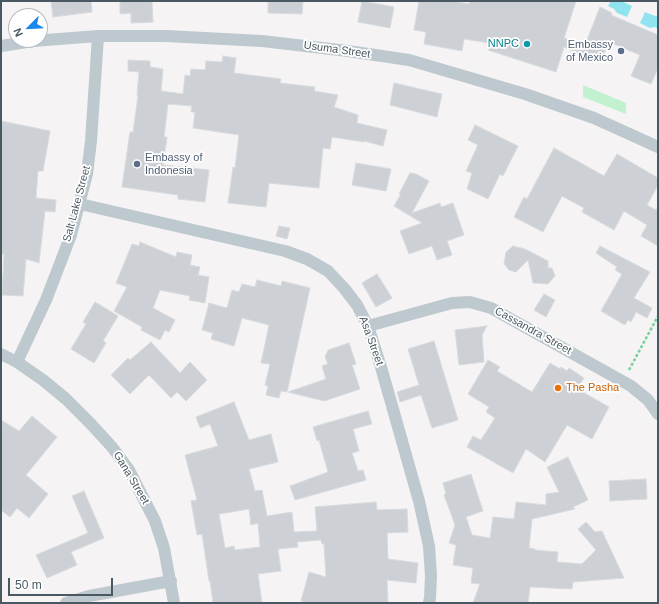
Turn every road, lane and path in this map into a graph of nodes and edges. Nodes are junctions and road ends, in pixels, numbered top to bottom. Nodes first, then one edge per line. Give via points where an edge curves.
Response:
1 (98, 36) junction
2 (1, 46) edge
3 (658, 147) edge
4 (80, 204) junction
5 (658, 316) edge
6 (368, 326) junction
7 (1, 354) edge
8 (17, 362) junction
9 (623, 381) junction
10 (658, 414) edge
11 (171, 581) junction
12 (66, 603) edge
13 (174, 603) edge
14 (429, 603) edge

1 - 2 street, Usuma Street
1 - 3 street, Usuma Street via 262,40 409,60 525,94 594,118
1 - 4 street, Salt Lake Street via 90,154
4 - 6 street, Asa Street via 285,251 307,259 328,271 344,288
4 - 8 street, Salt Lake Street via 46,300
5 - 9 path
6 - 9 street, Cassandra Street via 452,303 470,302 490,308
6 - 14 street, Asa Street via 419,501 429,546
7 - 8 street, Gana Street
8 - 11 street, Gana Street via 66,399 112,447 128,470 155,521
9 - 10 street, Cassandra Street via 648,400
11 - 12 street via 89,596
11 - 13 street, Gana Street

